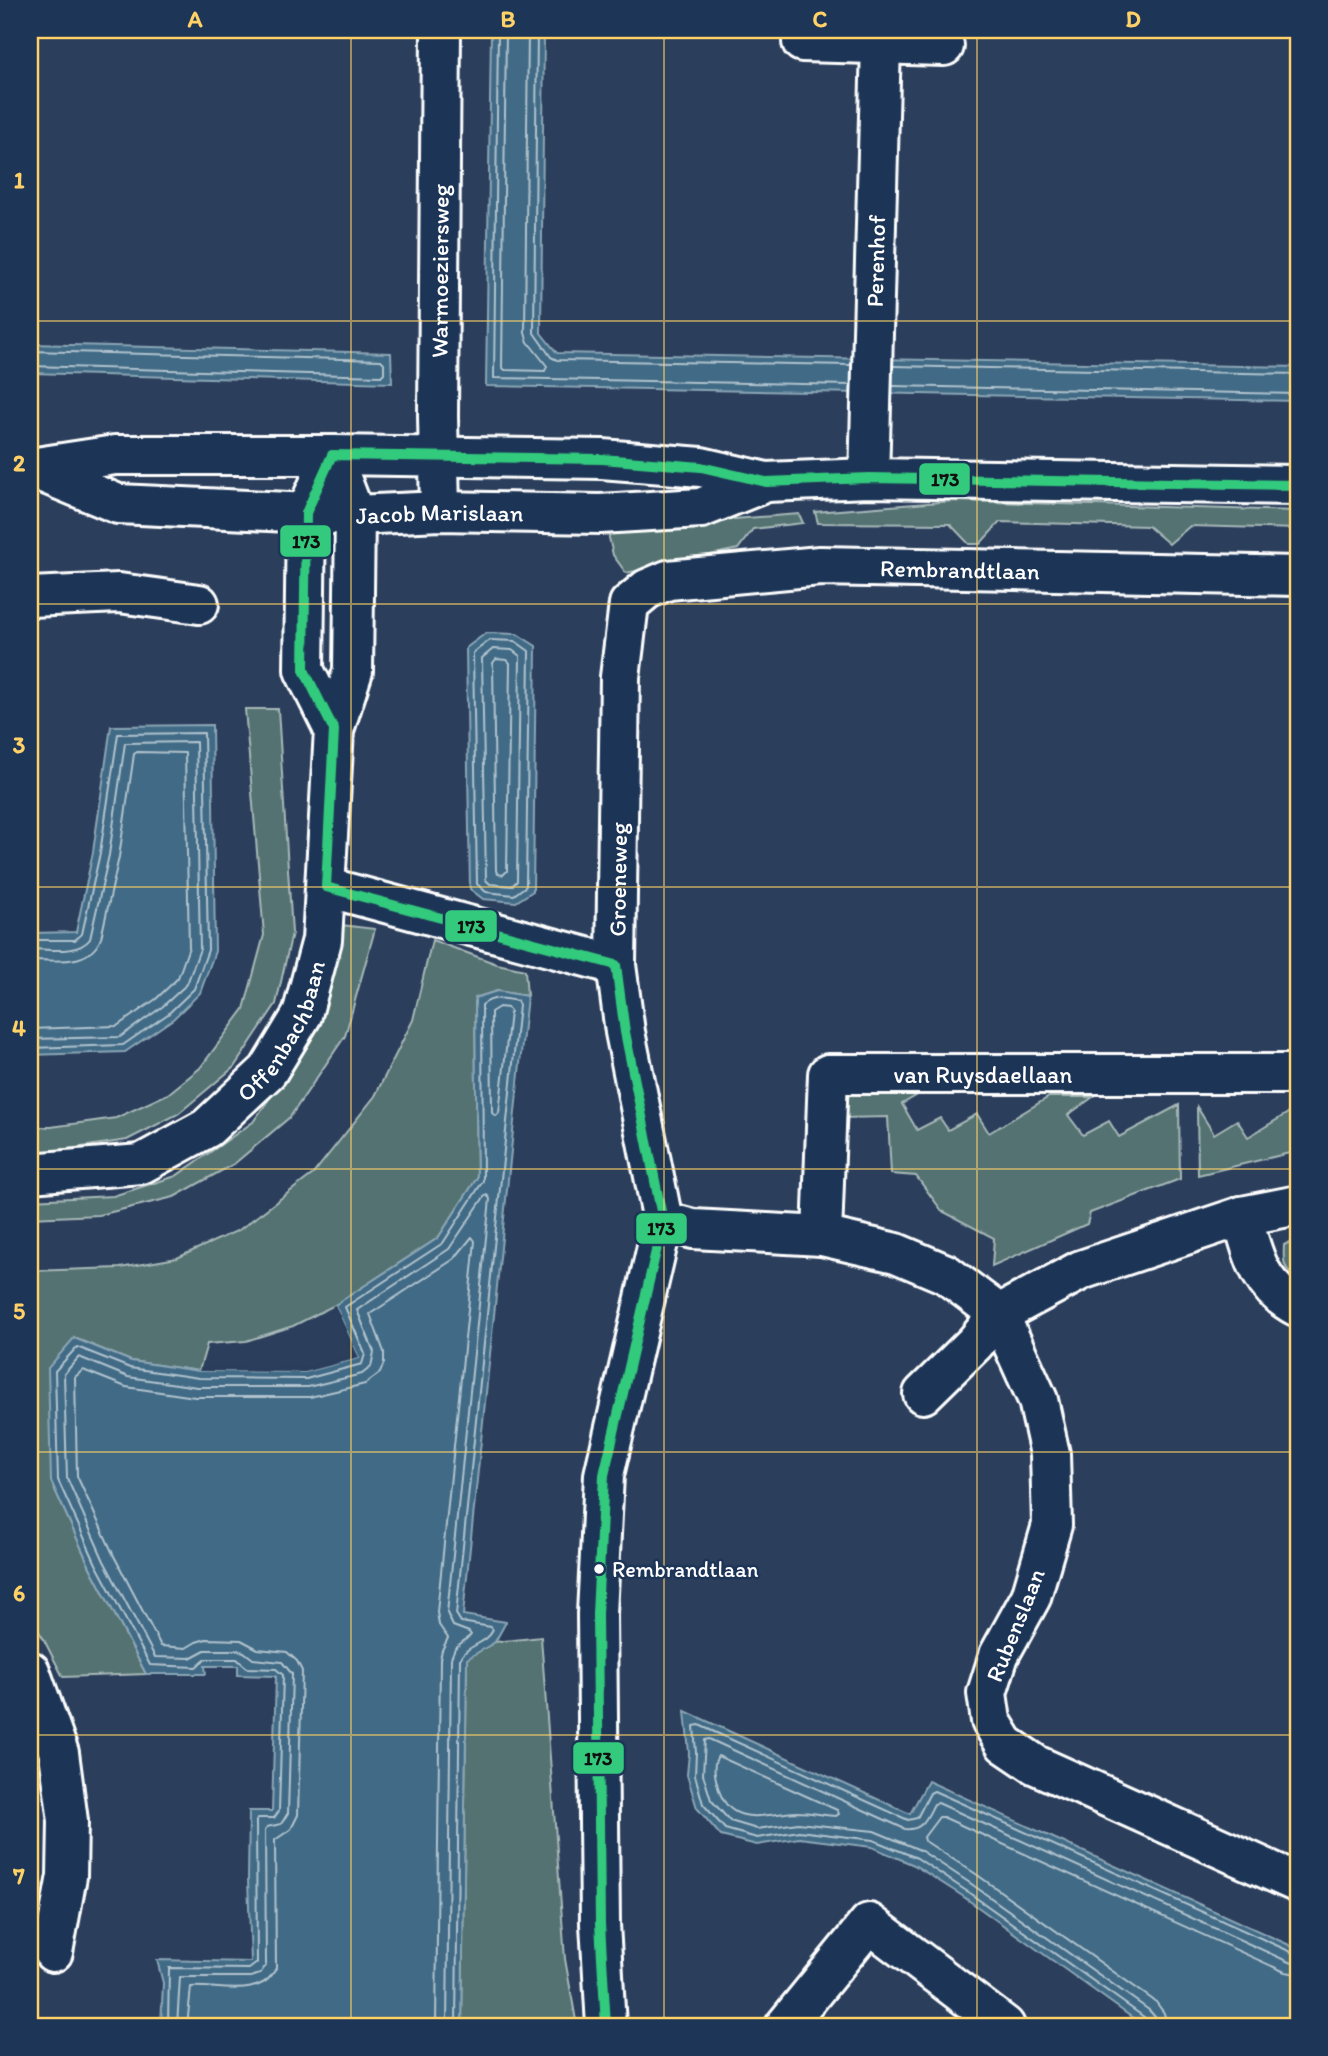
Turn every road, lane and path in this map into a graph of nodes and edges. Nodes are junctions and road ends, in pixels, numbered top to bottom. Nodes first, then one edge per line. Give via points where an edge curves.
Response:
1 (442, 30) edge
2 (802, 42) dead end
3 (881, 44) junction
4 (944, 46) dead end
5 (332, 455) junction
6 (439, 458) junction
7 (30, 468) edge
8 (869, 478) junction
9 (766, 482) junction
10 (1298, 485) edge
11 (440, 512) junction
12 (306, 513) junction
13 (355, 515) junction
14 (1298, 576) edge
15 (30, 597) edge
16 (198, 604) dead end
17 (629, 604) joint
18 (334, 730) junction
19 (326, 887) junction
20 (616, 965) junction
21 (1298, 1074) edge
22 (30, 1173) edge
23 (1298, 1205) edge
24 (1242, 1216) junction
25 (663, 1221) junction
26 (822, 1236) junction
27 (1298, 1307) edge
28 (999, 1314) junction
29 (923, 1394) dead end
30 (30, 1671) edge
31 (1298, 1883) edge
32 (53, 1952) dead end
33 (606, 2026) edge
34 (785, 2026) edge
35 (1005, 2026) edge

1 - 6 street, Warmoeziersweg
2 - 3 street
3 - 4 street
3 - 8 street, Perenhof
5 - 6 street, Jacob Marislaan
5 - 7 street, Jacob Marislaan via 115,455
5 - 12 street, Offenbachbaan
5 - 13 street, Offenbachbaan
6 - 9 street, Jacob Marislaan via 602,459 701,467
6 - 11 street, Warmoeziersweg
7 - 12 street, Jacob Marislaan via 118,504
8 - 9 street, Jacob Marislaan
8 - 10 street, Jacob Marislaan
9 - 11 street, Jacob Marislaan via 701,508 600,514
11 - 13 street, Jacob Marislaan
12 - 13 street, Jacob Marislaan
12 - 18 street, Offenbachbaan via 304,670
13 - 18 street, Offenbachbaan via 353,671
14 - 17 street, Rembrandtlaan via 820,566 668,580
15 - 16 street via 120,593
17 - 20 street, Groeneweg via 620,677
18 - 19 street, Offenbachbaan
19 - 20 street
19 - 22 street, Offenbachbaan via 322,940 302,1015 268,1071 206,1128 141,1164
20 - 25 street, Groeneweg
21 - 26 street, van Ruysdaellaan via 828,1074
23 - 24 street
24 - 27 street via 1257,1268 1282,1298
24 - 28 street via 1081,1270
25 - 26 street via 693,1229
25 - 33 street, Groeneweg via 604,1475 597,1614 600,1924
26 - 28 street via 896,1253 946,1275
28 - 29 street
28 - 31 street, Rubenslaan via 1038,1400 1050,1454 1052,1525 1031,1597 999,1656 987,1693 991,1721 1005,1744 1035,1765
30 - 32 street via 59,1753 68,1821 67,1876
34 - 35 street via 870,1923

